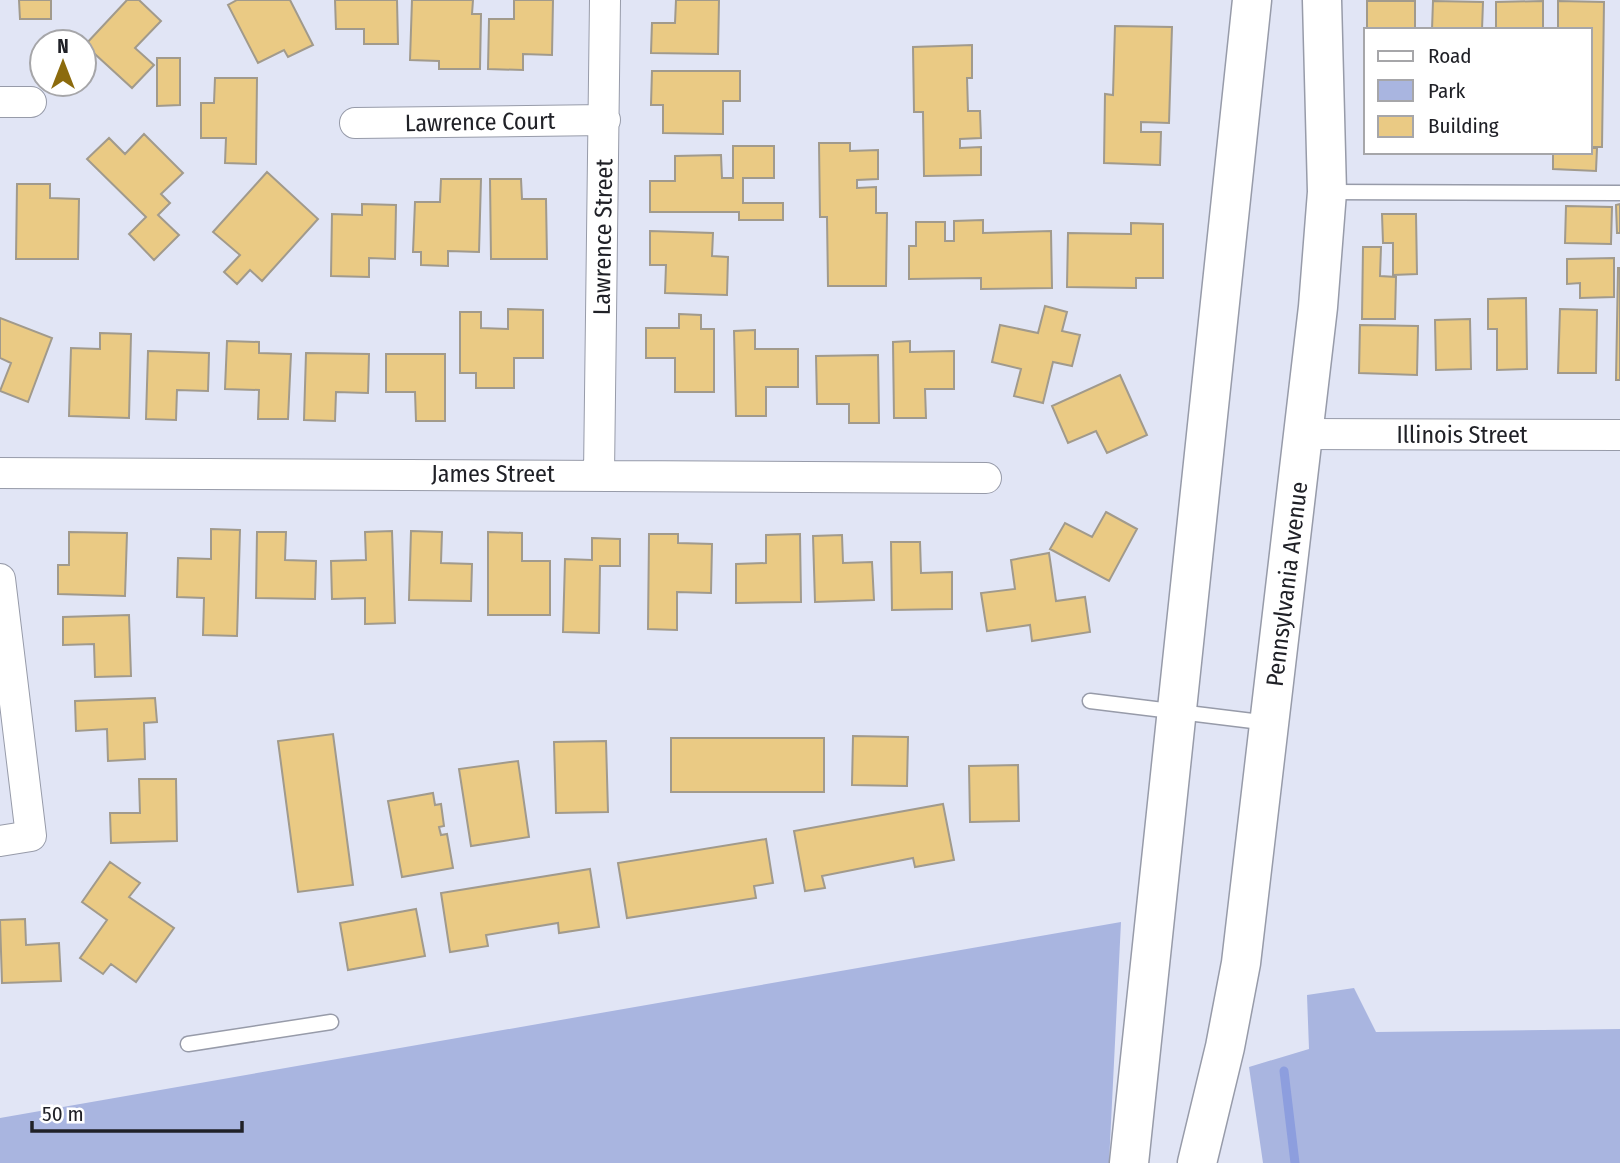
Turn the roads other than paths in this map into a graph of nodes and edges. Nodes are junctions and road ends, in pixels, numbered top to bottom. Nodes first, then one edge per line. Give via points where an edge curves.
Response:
1 (605, 0) edge
2 (1252, 0) edge
3 (1322, 0) edge
4 (0, 102) edge
5 (32, 102) dead end
6 (605, 120) junction
7 (355, 123) dead end
8 (1327, 192) junction
9 (1620, 193) edge
10 (1304, 434) junction
11 (1620, 435) edge
12 (0, 474) edge
13 (599, 474) junction
14 (986, 478) dead end
15 (0, 579) edge
16 (1090, 701) dead end
17 (1178, 712) junction
18 (1270, 723) junction
19 (0, 841) edge
20 (331, 1023) dead end
21 (188, 1044) dead end
22 (1129, 1163) edge
23 (1197, 1163) edge

1 - 6 street, Lawrence Street
2 - 17 main road
3 - 8 main road, Pennsylvania Avenue
4 - 5 street
6 - 7 street, Lawrence Court
6 - 13 street, Lawrence Street
8 - 9 lane
8 - 10 main road, Pennsylvania Avenue
10 - 11 street, Illinois Street
10 - 18 main road, Pennsylvania Avenue
12 - 13 street, James Street
13 - 14 street, James Street
15 - 19 street via 31,836
16 - 17 lane
17 - 18 lane
17 - 22 main road
18 - 23 main road, Pennsylvania Avenue via 1241,963
20 - 21 lane

